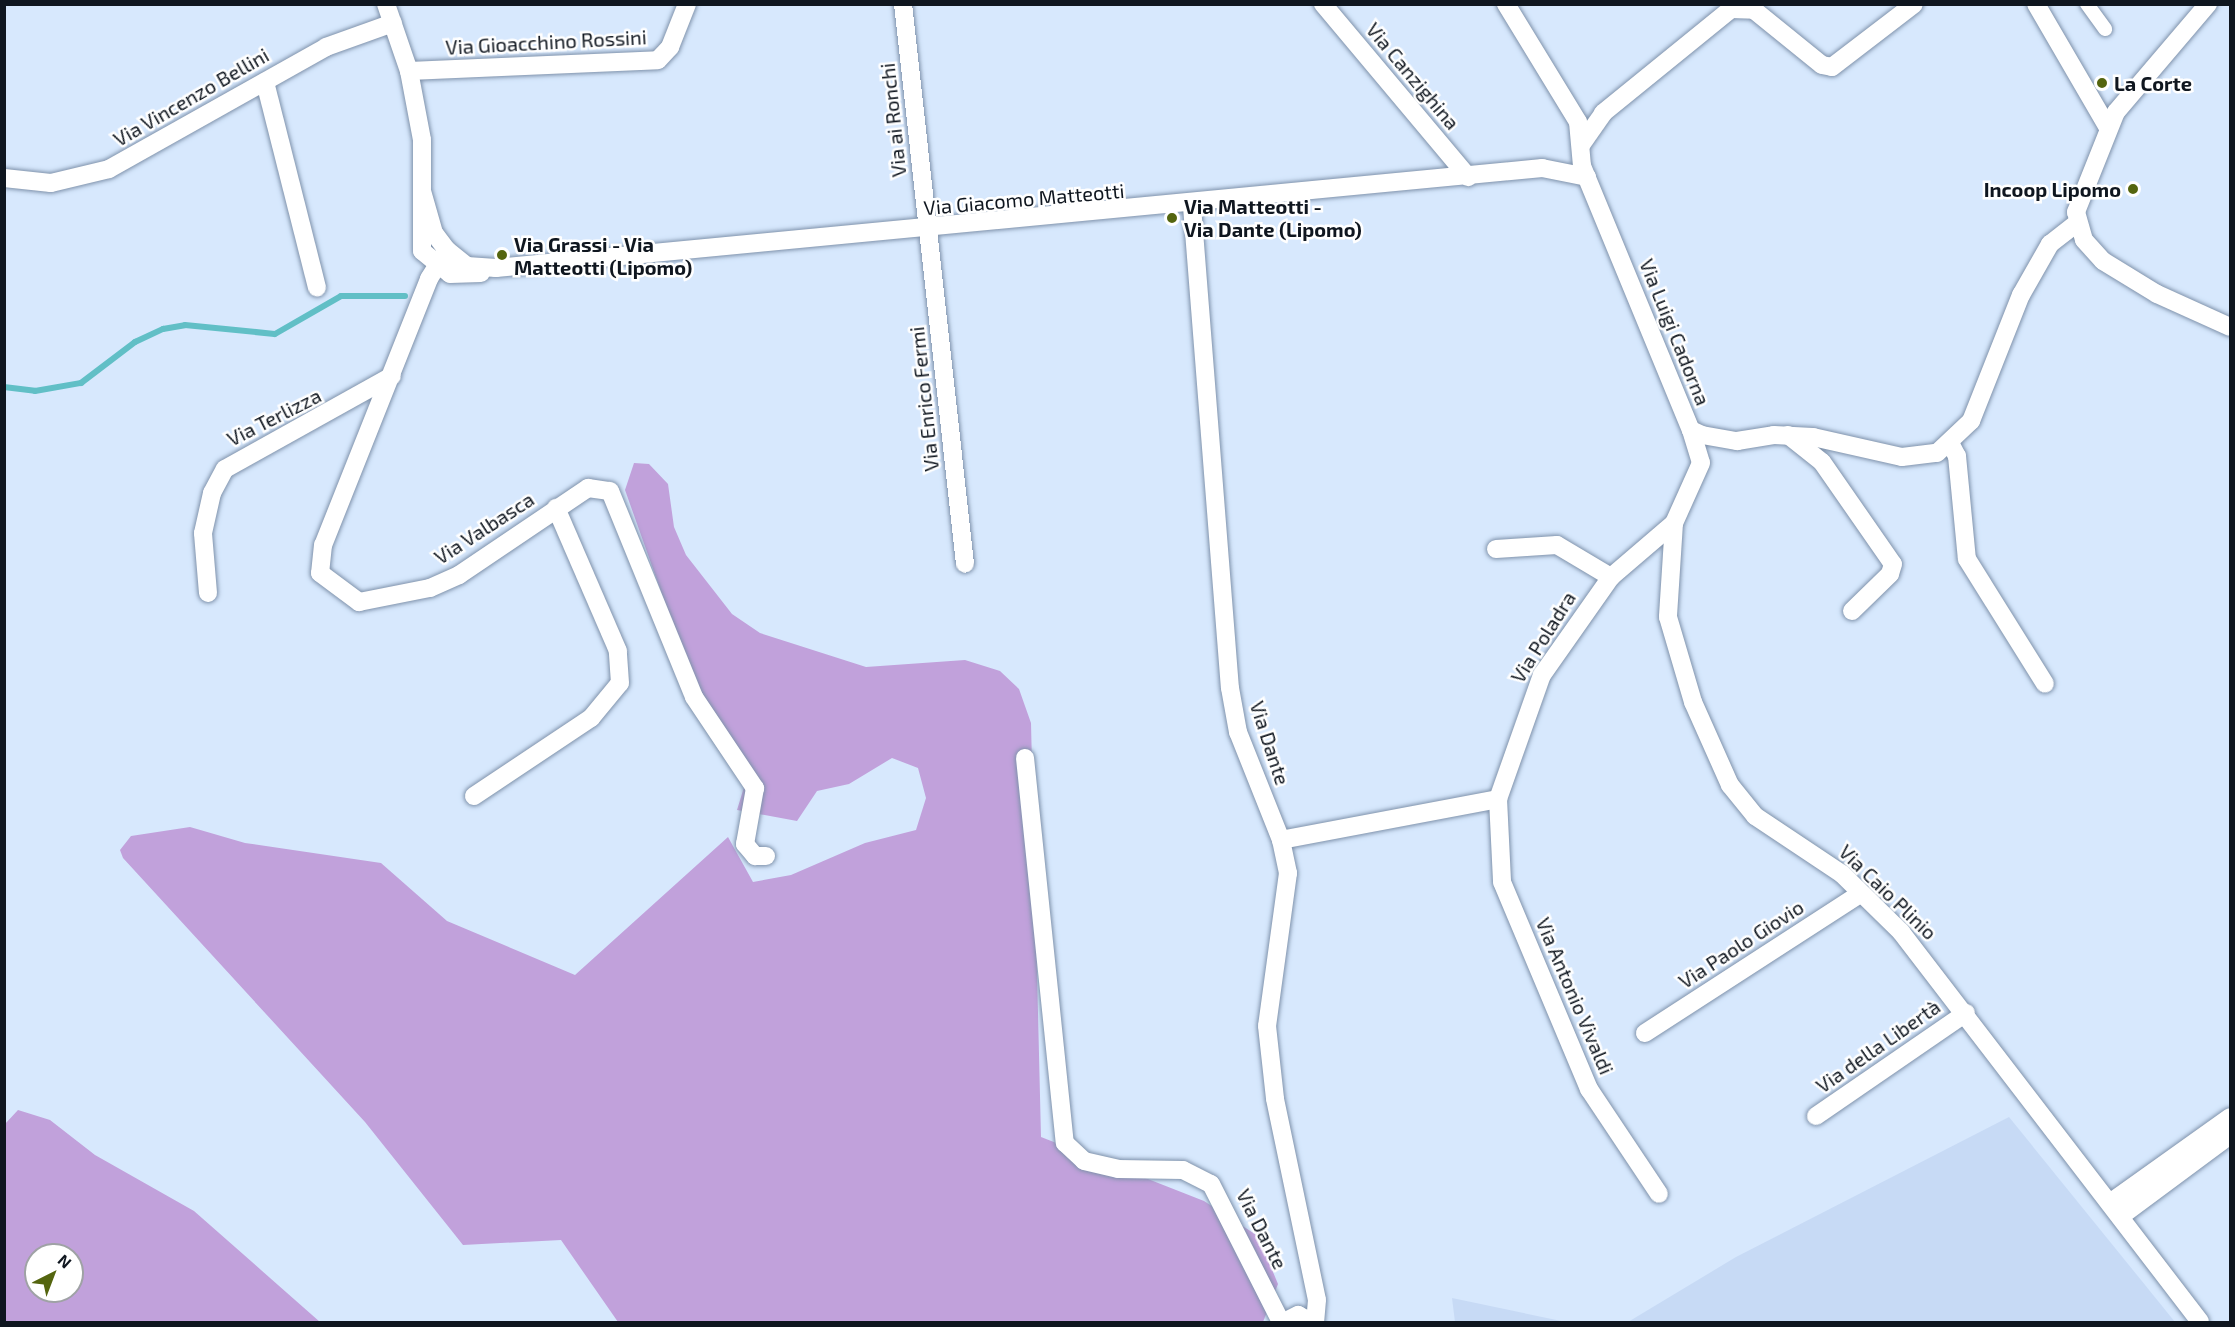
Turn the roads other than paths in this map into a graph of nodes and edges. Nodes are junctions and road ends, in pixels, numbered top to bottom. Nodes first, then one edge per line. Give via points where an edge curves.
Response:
1 (386, 4) edge
2 (687, 4) edge
3 (903, 4) edge
4 (1323, 4) edge
5 (1506, 4) edge
6 (1914, 4) edge
7 (2036, 4) edge
8 (2087, 4) edge
9 (2208, 4) edge
10 (1737, 6) edge
11 (393, 23) junction
12 (2105, 29) dead end
13 (409, 71) junction
14 (265, 82) junction
15 (2107, 126) junction
16 (1581, 144) junction
17 (1556, 168) junction
18 (1468, 177) junction
19 (1587, 177) junction
20 (4, 178) edge
21 (422, 191) junction
22 (1192, 206) junction
23 (2077, 223) junction
24 (927, 230) junction
25 (447, 250) junction
26 (434, 266) junction
27 (496, 268) junction
28 (317, 288) dead end
29 (2230, 327) edge
30 (393, 376) junction
31 (1692, 430) junction
32 (1788, 435) junction
33 (1950, 443) junction
34 (556, 508) junction
35 (1674, 523) junction
36 (1497, 549) dead end
37 (965, 564) dead end
38 (1611, 577) junction
39 (208, 593) dead end
40 (1852, 610) dead end
41 (2045, 684) dead end
42 (1025, 758) dead end
43 (474, 796) dead end
44 (1498, 799) junction
45 (1281, 840) junction
46 (766, 856) dead end
47 (1861, 893) junction
48 (1966, 1013) junction
49 (1646, 1033) dead end
50 (1816, 1116) dead end
51 (2230, 1117) edge
52 (2230, 1136) edge
53 (1659, 1194) dead end
54 (2116, 1209) junction
55 (1297, 1320) edge
56 (2200, 1323) edge

1 - 11 street
2 - 13 street, Via Gioacchino Rossini via 670,47 657,60
3 - 24 street, Via ai Ronchi
4 - 18 street, Via Canzighina
5 - 16 street, Via Luigi Cadorna via 1578,122
6 - 10 street via 1832,67 1822,65 1754,10
7 - 15 street
8 - 12 street
9 - 15 street
10 - 16 street via 1603,113
11 - 13 street
11 - 14 street, Via Vincenzo Bellini via 326,47
13 - 21 street via 422,140
14 - 20 street, Via Vincenzo Bellini via 109,169 51,183
14 - 28 street
15 - 23 street via 2078,198
16 - 17 street
16 - 19 street, Via Luigi Cadorna
17 - 18 street, Via Giacomo Matteotti
17 - 19 street, Via Giacomo Matteotti
18 - 22 street, Via Giacomo Matteotti
19 - 31 street, Via Luigi Cadorna
21 - 25 street via 434,233
21 - 26 street via 421,246
22 - 24 street, Via Giacomo Matteotti
22 - 45 street, Via Dante via 1230,688 1238,732
23 - 29 street via 2103,261 2157,294
23 - 33 street, Via Luigi Cadorna via 2049,244 2033,272 1982,400
24 - 27 street, Via Giacomo Matteotti
24 - 37 street, Via Enrico Fermi
25 - 26 street, Via Valbasca
25 - 27 street, Via Giacomo Matteotti via 467,266
26 - 27 street, Via Giacomo Matteotti via 456,275
26 - 30 street, Via Valbasca
30 - 34 street, Via Valbasca via 321,551 318,567 326,580 352,599 368,604 430,588 459,575
30 - 39 street, Via Terlizza via 225,469 212,493 203,533
31 - 32 street, Via Luigi Cadorna via 1737,441
31 - 35 street, Via Caio Plinio via 1699,448 1698,476
32 - 33 street, Via Luigi Cadorna via 1902,457 1937,453
32 - 40 street via 1822,462 1893,564 1890,574
33 - 41 street via 1957,456 1966,559
34 - 43 street via 618,651 620,684 598,712
34 - 46 street, Via Valbasca via 593,486 613,494 694,697 755,788 745,844 755,856
35 - 38 street, Via Poladra
35 - 47 street, Via Caio Plinio via 1668,617 1720,766 1755,816 1827,862
36 - 38 street via 1557,545
38 - 44 street, Via Poladra via 1534,688 1506,788
42 - 55 street, Via Dante via 1065,1143 1084,1161 1118,1169 1184,1170 1211,1184 1274,1301
44 - 45 street
44 - 53 street, Via Antonio Vivaldi via 1502,882 1589,1089
45 - 55 street, Via Dante via 1288,873 1268,1041 1313,1287
47 - 48 street, Via Caio Plinio via 1901,932
47 - 49 street, Via Paolo Giovio
48 - 50 street, Via della Libertà
48 - 54 street, Via Caio Plinio
51 - 54 street
52 - 54 street
54 - 56 street, Via Caio Plinio

